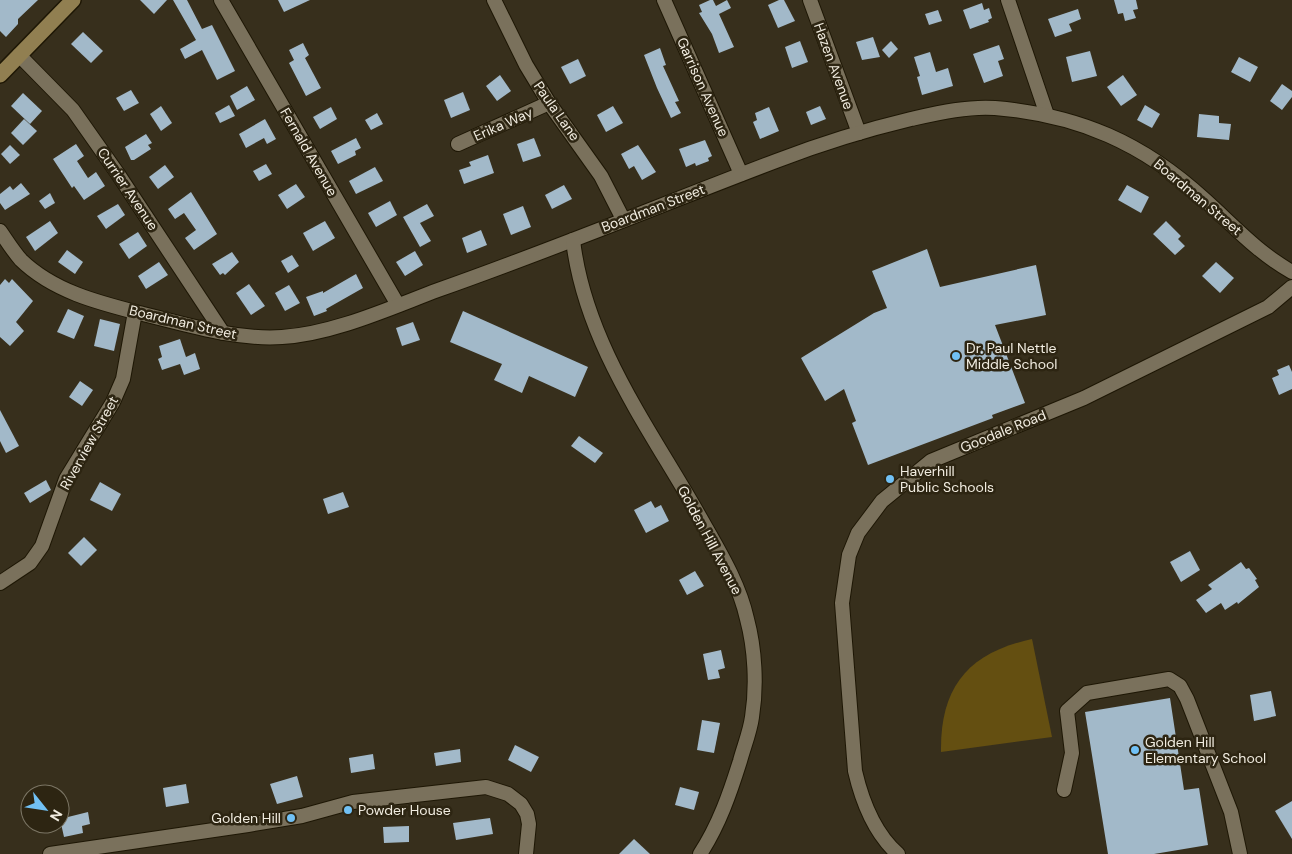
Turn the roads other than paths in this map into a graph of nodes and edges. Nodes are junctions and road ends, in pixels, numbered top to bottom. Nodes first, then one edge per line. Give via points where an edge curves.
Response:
1 (73, 0) edge
2 (221, 0) edge
3 (494, 0) edge
4 (664, 0) edge
5 (810, 0) edge
6 (1008, 0) edge
7 (20, 55) junction
8 (0, 75) edge
9 (549, 103) junction
10 (1048, 116) junction
11 (859, 133) junction
12 (458, 144) dead end
13 (741, 174) junction
14 (623, 219) junction
15 (0, 231) edge
16 (572, 240) junction
17 (1292, 272) edge
18 (1292, 288) edge
19 (398, 305) junction
20 (135, 312) junction
21 (223, 334) junction
22 (0, 583) edge
23 (1064, 790) dead end
24 (50, 854) edge
25 (526, 854) edge
26 (700, 854) edge
27 (898, 854) edge
28 (1240, 854) edge

1 - 7 main road
2 - 19 street, Fernald Avenue
3 - 9 street, Paula Lane
4 - 13 street, Garrison Avenue
5 - 11 street, Hazen Avenue
6 - 10 street
7 - 8 main road
7 - 21 street, Currier Avenue via 73,110 129,189
9 - 12 street, Erika Way
9 - 14 street, Paula Lane via 596,169
10 - 11 street, Boardman Street via 981,108 944,112
10 - 17 street, Boardman Street via 1089,126 1136,148 1174,173 1265,257
11 - 13 street, Boardman Street
13 - 14 street, Boardman Street
14 - 16 street, Boardman Street
15 - 20 street, Boardman Street via 19,258 37,273 59,286
16 - 19 street, Boardman Street
16 - 26 street, Golden Hill Avenue via 585,298 620,379 724,561 748,619 754,663 752,717 722,812
18 - 27 street, Goodale Road via 1268,306 1084,398 932,461 882,501 858,533 849,555 842,603 855,771 860,792 875,824
19 - 21 street, Boardman Street via 303,334 269,338
20 - 21 street, Boardman Street
20 - 22 street, Riverview Street via 123,378 113,402 66,479 42,546 26,567
23 - 28 street via 1072,753 1068,711 1076,700 1087,693 1169,679 1180,686 1187,699 1231,812
24 - 25 street via 302,816 353,802 486,788 508,794 521,804 529,824

